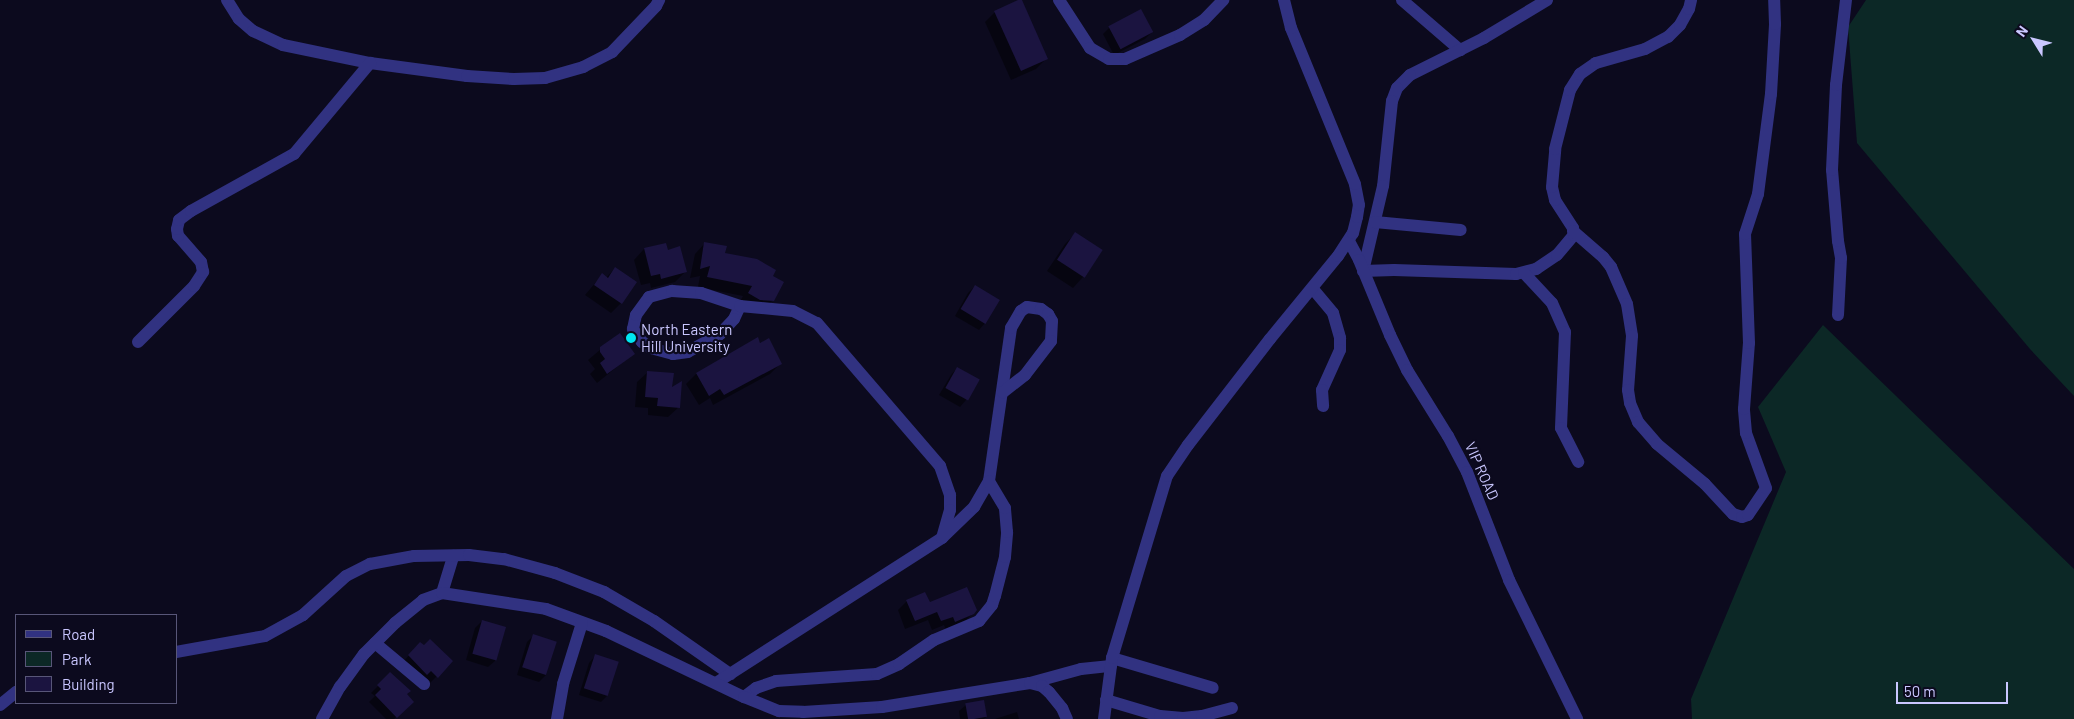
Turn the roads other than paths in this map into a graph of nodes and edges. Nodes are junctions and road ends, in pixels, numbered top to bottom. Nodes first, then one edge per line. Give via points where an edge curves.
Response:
1 (227, 0) edge
2 (660, 0) edge
3 (1059, 0) edge
4 (1223, 0) edge
5 (1284, 0) edge
6 (1402, 0) edge
7 (1547, 0) edge
8 (1691, 0) edge
9 (1774, 0) edge
10 (1846, 0) edge
11 (1460, 50) junction
12 (370, 63) junction
13 (1375, 222) junction
14 (1461, 230) dead end
15 (1573, 231) junction
16 (1349, 241) junction
17 (1363, 271) junction
18 (1524, 273) junction
19 (1313, 288) junction
20 (740, 306) junction
21 (1838, 315) dead end
22 (138, 342) dead end
23 (1003, 392) junction
24 (1323, 406) dead end
25 (1578, 462) dead end
26 (990, 482) junction
27 (942, 538) junction
28 (453, 556) junction
29 (442, 593) junction
30 (582, 623) junction
31 (375, 643) junction
32 (178, 652) edge
33 (1111, 662) junction
34 (730, 674) junction
35 (716, 683) junction
36 (1030, 683) junction
37 (424, 684) dead end
38 (1213, 688) dead end
39 (15, 693) edge
40 (744, 697) junction
41 (1106, 700) junction
42 (0, 705) edge
43 (1232, 708) dead end
44 (322, 719) edge
45 (557, 719) edge
46 (1066, 719) edge
47 (1104, 719) edge
48 (1577, 719) edge

1 - 12 street via 239,19 253,31 283,45
2 - 12 street via 612,52 583,67 545,78 467,76
3 - 4 street via 1090,48 1109,60 1124,59 1180,35 1204,20
5 - 16 street via 1291,28 1355,184 1358,217
6 - 11 street
7 - 11 street
8 - 15 street via 1680,25 1668,37 1645,49 1596,62 1580,74 1570,90 1555,148 1552,187 1555,200
9 - 15 street via 1771,94 1758,194 1745,234 1749,343 1744,409 1746,432 1766,488 1748,515 1733,514 1705,484 1657,444 1638,422 1628,390 1632,336 1627,304 1611,267
10 - 21 street via 1836,85 1832,170 1841,258
11 - 13 street via 1410,75 1397,88 1392,101 1383,186
12 - 22 street via 294,154 179,220 178,236 201,262 203,272 194,286
13 - 14 street
13 - 17 street
15 - 18 street via 1574,235 1557,255
16 - 17 street, VIP ROAD
16 - 19 street
17 - 18 street
17 - 48 street, VIP ROAD via 1407,370 1467,472 1509,580
18 - 25 street via 1552,303 1565,332 1561,428
19 - 24 street via 1332,313 1340,338 1340,350 1322,390
19 - 33 street via 1254,359 1167,476
20 - 20 street via 701,293 659,293 649,297 638,310 634,330 651,348 673,354 688,352 720,334 734,319
20 - 27 street via 794,311 818,323 946,476 950,510
23 - 23 street via 1008,340 1016,318 1027,306 1041,309 1052,321 1051,341 1026,375
23 - 26 street
26 - 27 street via 974,507
26 - 40 street via 1005,508 1008,532 995,596 979,621 934,640 899,664 876,674 776,682 756,688
27 - 34 street
28 - 29 street
28 - 32 street via 414,556 370,564 346,576 302,616 265,636
28 - 34 street via 504,559 555,573 604,592 654,621
29 - 30 street via 546,609
29 - 31 street via 423,600
30 - 35 street via 606,631
30 - 45 street via 562,684
31 - 37 street
31 - 44 street via 340,687
33 - 36 street
33 - 38 street
33 - 41 street
34 - 35 street
35 - 40 street
36 - 40 street via 882,707 803,712 779,710
36 - 46 street via 1049,692
39 - 42 street
41 - 43 street via 1160,716 1175,717 1202,716
41 - 47 street

